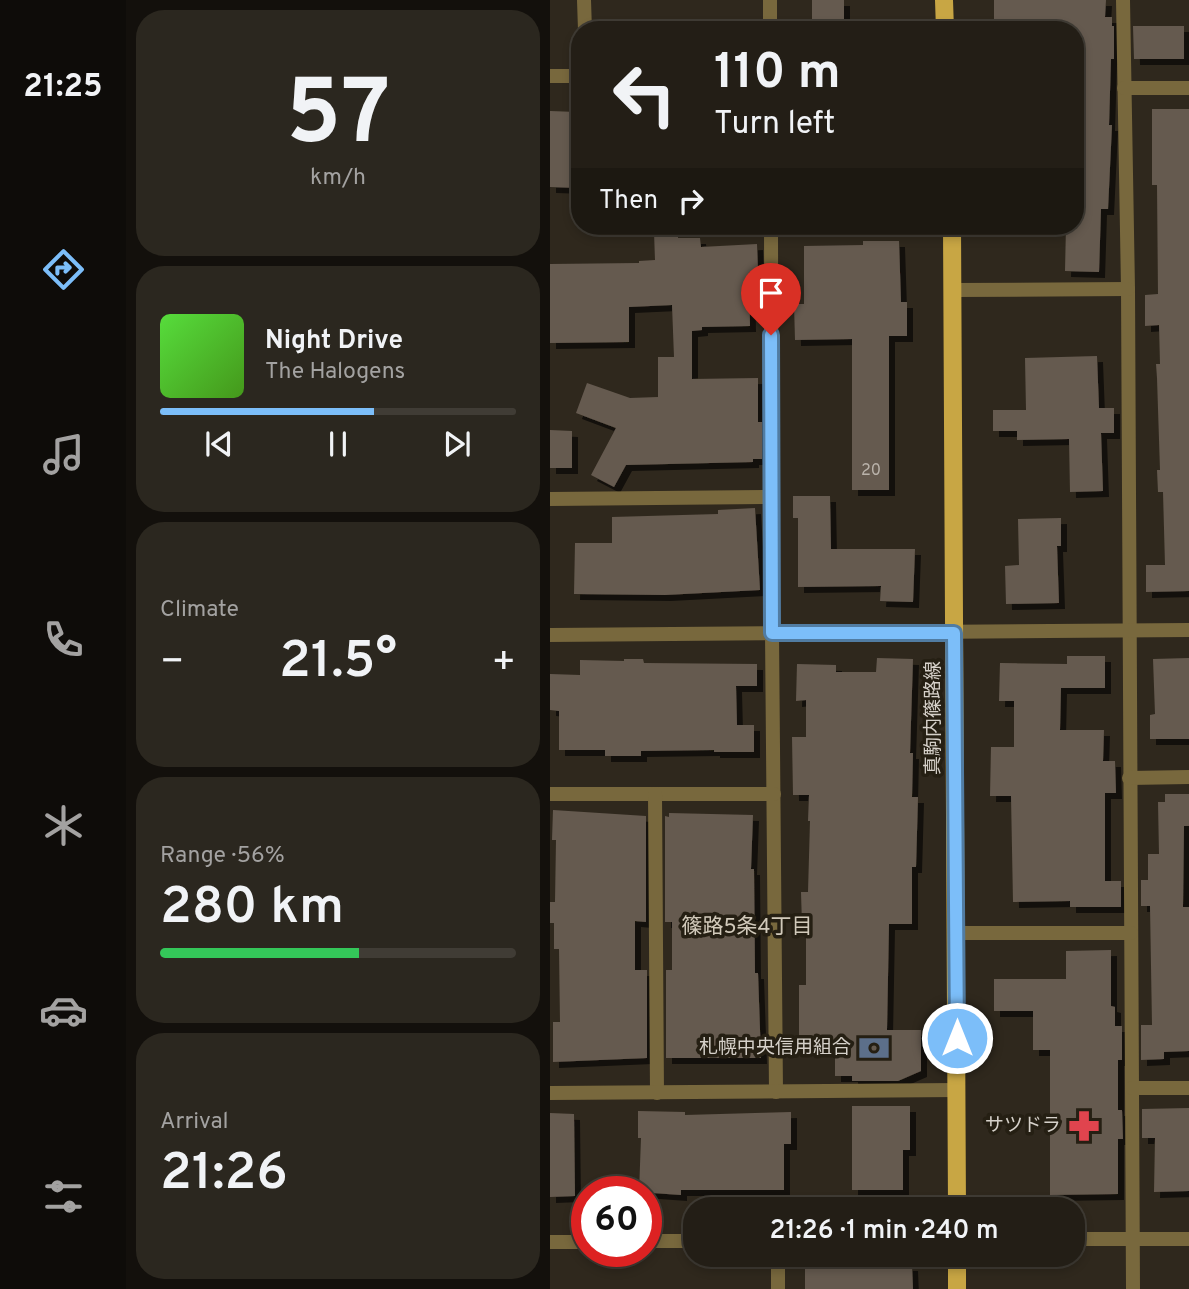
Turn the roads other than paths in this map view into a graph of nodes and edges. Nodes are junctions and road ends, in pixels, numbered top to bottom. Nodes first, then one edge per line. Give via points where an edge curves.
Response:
1 (584, 0) edge
2 (770, 0) edge
3 (944, 0) edge
4 (1123, 0) edge
5 (585, 21) edge
6 (770, 21) edge
7 (945, 21) edge
8 (550, 76) edge
9 (571, 76) edge
10 (1124, 88) junction
11 (1189, 88) edge
12 (771, 235) edge
13 (952, 235) edge
14 (1128, 289) junction
15 (953, 290) junction
16 (771, 498) junction
17 (550, 499) edge
18 (1128, 630) junction
19 (1189, 630) edge
20 (772, 633) junction
21 (954, 633) junction
22 (550, 635) edge
23 (1189, 777) edge
24 (1129, 778) junction
25 (550, 794) edge
26 (655, 794) junction
27 (774, 794) junction
28 (956, 933) junction
29 (1131, 933) junction
30 (1132, 1088) junction
31 (1189, 1088) edge
32 (957, 1090) junction
33 (776, 1092) junction
34 (550, 1093) edge
35 (657, 1093) junction
36 (957, 1197) edge
37 (1085, 1239) edge
38 (1133, 1239) junction
39 (1189, 1239) edge
40 (662, 1241) edge
41 (683, 1241) edge
42 (550, 1242) edge
43 (571, 1242) edge
44 (778, 1267) edge
45 (957, 1267) edge
46 (778, 1289) edge
47 (957, 1289) edge
48 (1133, 1289) edge

1 - 5 street
2 - 6 street
3 - 7 main road
4 - 10 street
8 - 9 street
10 - 11 street
10 - 14 street
12 - 16 street
13 - 15 main road, 真駒内篠路線
14 - 15 street
14 - 18 street
15 - 21 main road, 真駒内篠路線
16 - 17 street
16 - 20 street
18 - 19 street
18 - 21 street
18 - 24 street
20 - 21 street
20 - 22 street
20 - 27 street
21 - 28 main road, 真駒内篠路線
23 - 24 street
24 - 29 street
25 - 26 street
26 - 27 street
26 - 35 street
27 - 33 street
28 - 29 street
28 - 32 main road, 真駒内篠路線
29 - 30 street
30 - 31 street
30 - 38 street
32 - 33 street
32 - 36 main road, 真駒内篠路線
33 - 35 street
34 - 35 street
37 - 38 street
38 - 39 street
38 - 48 street
40 - 41 street
42 - 43 street
44 - 46 street
45 - 47 main road

